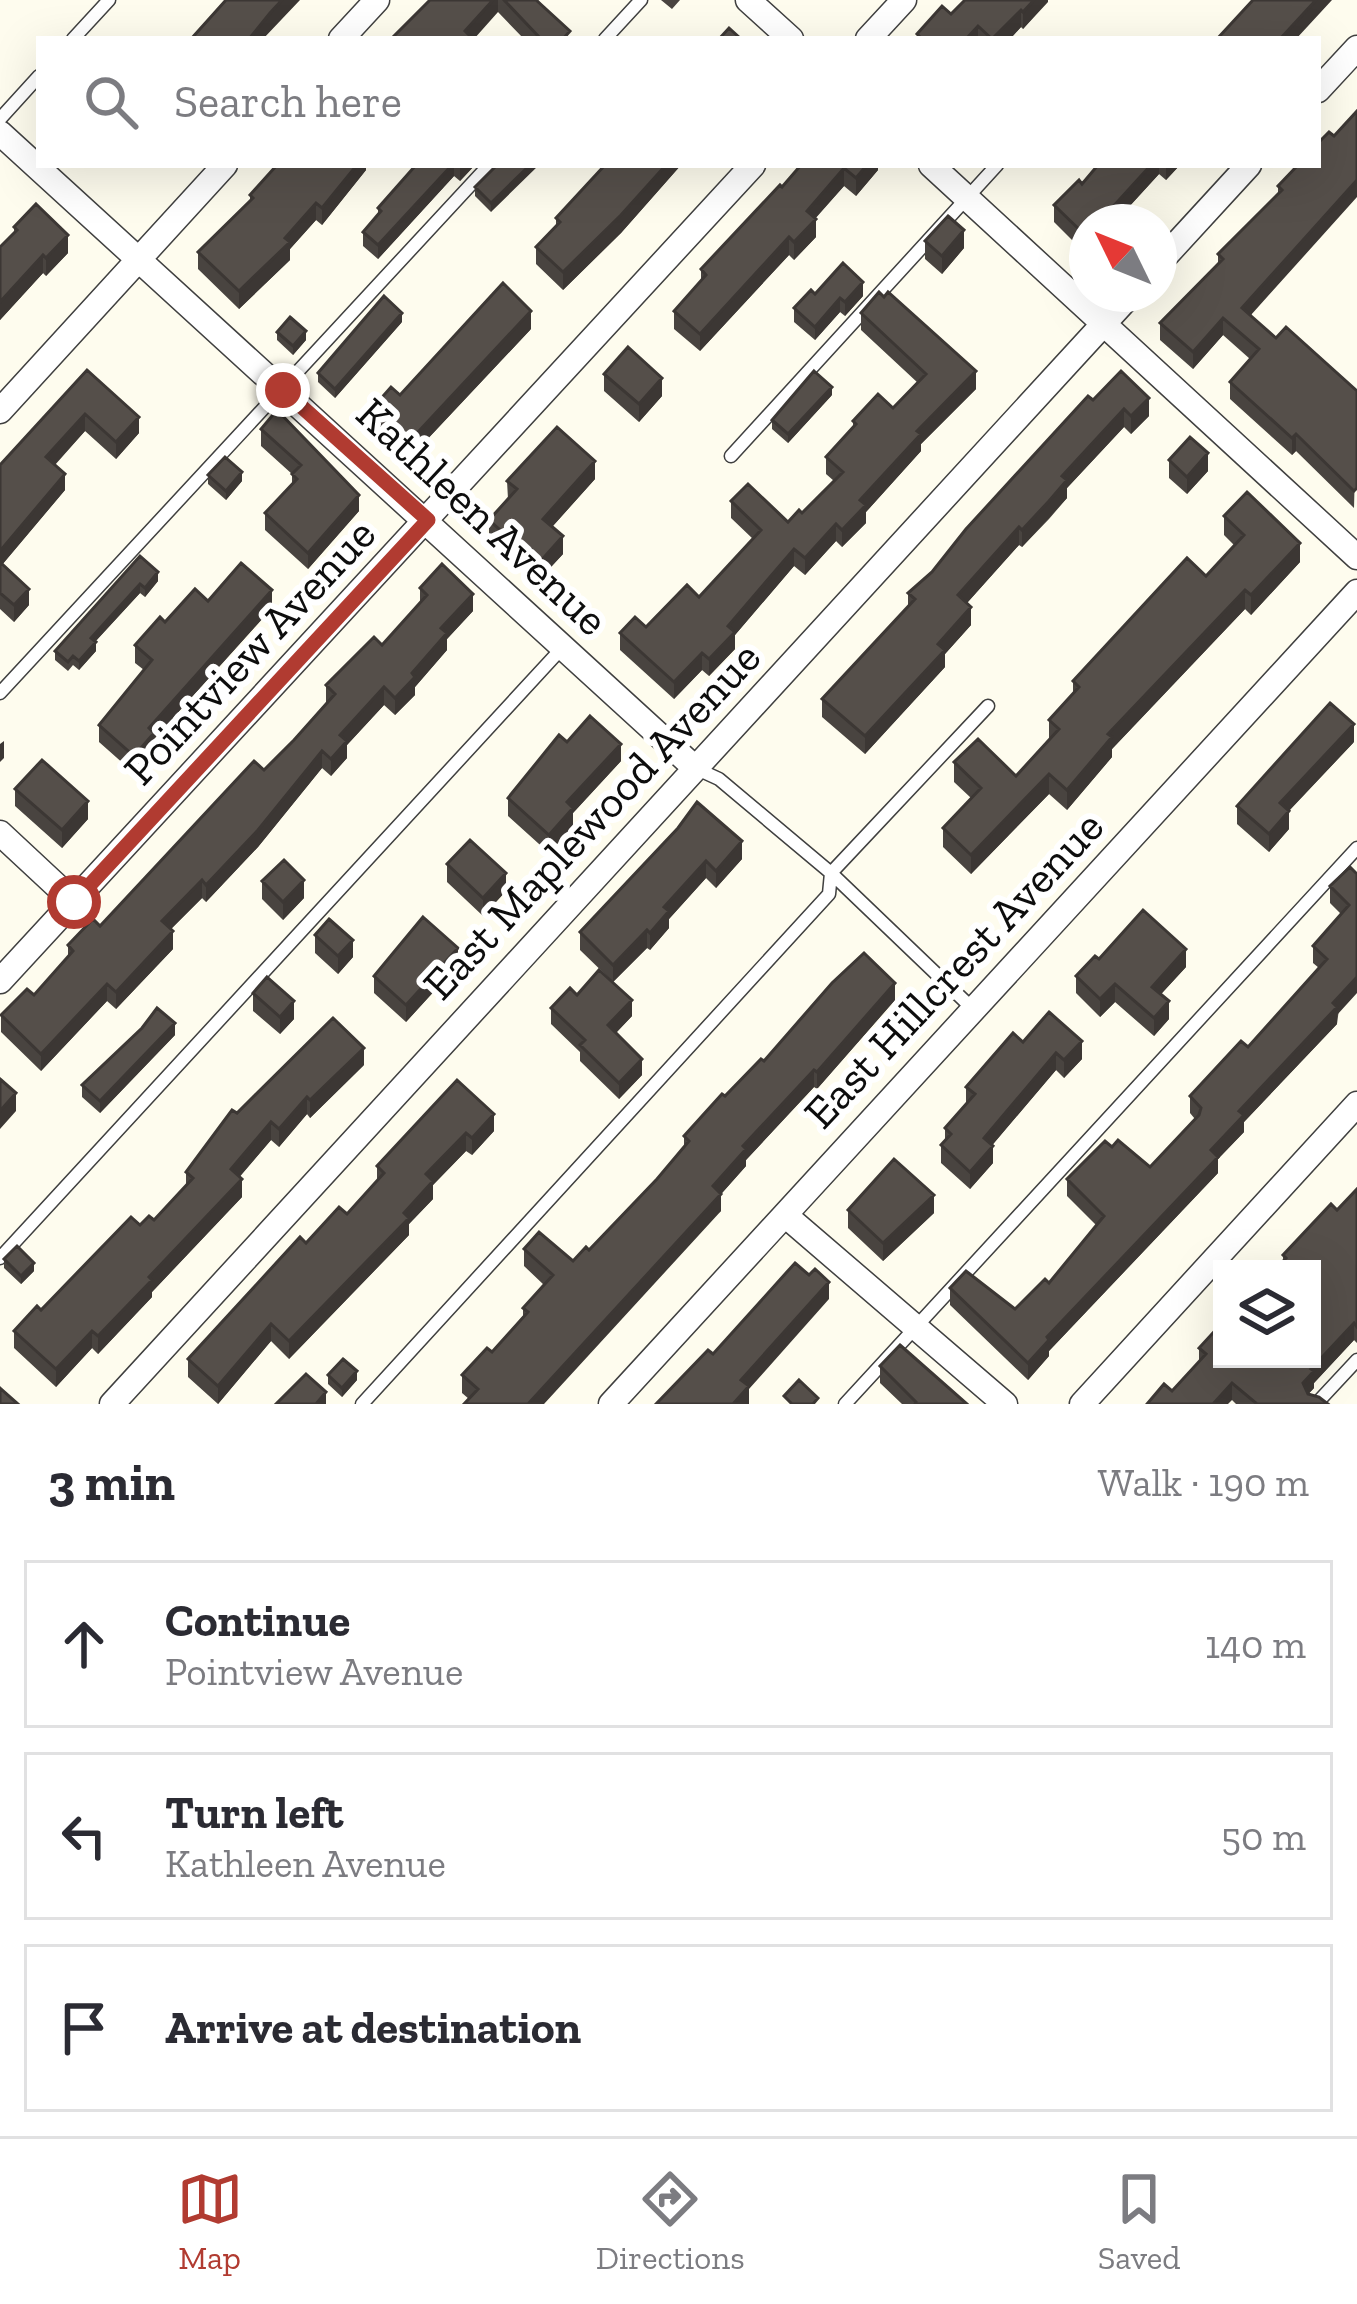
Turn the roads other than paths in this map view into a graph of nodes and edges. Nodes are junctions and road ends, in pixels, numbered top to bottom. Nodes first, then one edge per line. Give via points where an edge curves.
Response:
1 (109, 0) edge
2 (377, 0) edge
3 (641, 0) edge
4 (748, 0) edge
5 (904, 0) edge
6 (77, 36) edge
7 (344, 36) edge
8 (608, 36) edge
9 (787, 36) edge
10 (871, 36) edge
11 (1357, 48) edge
12 (36, 79) edge
13 (1321, 87) edge
14 (0, 119) edge
15 (0, 133) edge
16 (36, 166) edge
17 (38, 168) edge
18 (222, 168) edge
19 (486, 168) edge
20 (750, 168) edge
21 (934, 168) edge
22 (994, 168) edge
23 (1246, 168) edge
24 (968, 197) junction
25 (1177, 243) edge
26 (138, 259) junction
27 (1115, 312) edge
28 (1103, 325) junction
29 (283, 390) junction
30 (0, 411) edge
31 (731, 456) dead end
32 (428, 520) junction
33 (1357, 557) edge
34 (1357, 592) edge
35 (563, 646) junction
36 (0, 694) edge
37 (988, 706) dead end
38 (695, 768) junction
39 (0, 833) edge
40 (1357, 848) edge
41 (831, 873) junction
42 (74, 902) junction
43 (0, 982) edge
44 (974, 1009) junction
45 (1357, 1104) edge
46 (785, 1215) junction
47 (0, 1258) edge
48 (915, 1328) junction
49 (1357, 1360) edge
50 (112, 1404) edge
51 (362, 1404) edge
52 (611, 1404) edge
53 (845, 1404) edge
54 (1005, 1404) edge
55 (1082, 1404) edge
56 (1316, 1404) edge

1 - 6 lane
2 - 7 street
3 - 8 lane
4 - 9 street
5 - 10 street
11 - 13 street
12 - 14 lane
15 - 16 street, Kathleen Avenue
17 - 26 street, Kathleen Avenue
18 - 26 street
19 - 29 lane
20 - 32 street, Pointview Avenue
21 - 24 street
22 - 24 lane
23 - 25 street
24 - 28 street
24 - 31 lane
26 - 29 street, Kathleen Avenue
26 - 30 street
27 - 28 street, East Maplewood Avenue
28 - 33 street
28 - 38 street, East Maplewood Avenue
29 - 32 street, Kathleen Avenue
29 - 36 lane
32 - 35 street, Kathleen Avenue
32 - 42 street, Pointview Avenue
34 - 44 street, East Hillcrest Avenue
35 - 38 street, Kathleen Avenue
35 - 47 lane
37 - 41 lane
38 - 41 lane
38 - 50 street, East Maplewood Avenue
39 - 42 street
40 - 48 lane
41 - 44 lane
41 - 51 lane via 829,894
42 - 43 street, Pointview Avenue
44 - 46 street, East Hillcrest Avenue
45 - 55 street
46 - 48 street
46 - 52 street, East Hillcrest Avenue
48 - 53 lane
48 - 54 street
49 - 56 lane

